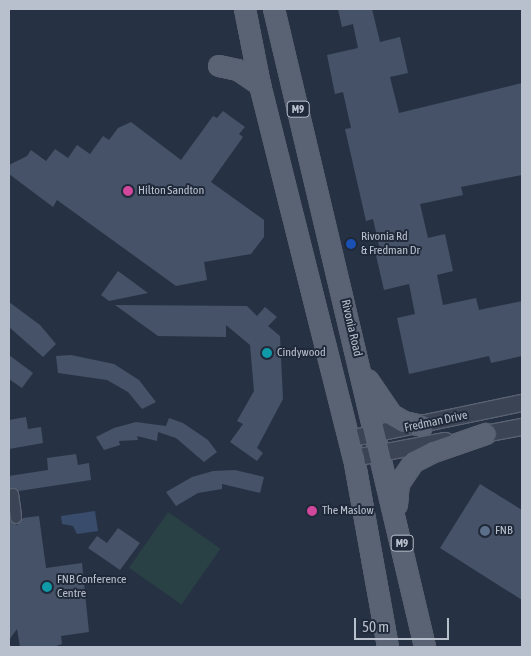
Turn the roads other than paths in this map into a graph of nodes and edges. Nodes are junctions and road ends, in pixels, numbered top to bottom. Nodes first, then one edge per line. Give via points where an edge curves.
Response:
1 (245, 9) edge
2 (274, 9) edge
3 (219, 66) dead end
4 (260, 85) junction
5 (316, 189) junction
6 (288, 196) junction
7 (360, 367) junction
8 (522, 403) edge
9 (423, 426) junction
10 (522, 427) edge
11 (486, 434) junction
12 (376, 435) junction
13 (349, 439) junction
14 (381, 454) junction
15 (354, 458) junction
16 (398, 528) junction
17 (388, 647) edge
18 (425, 647) edge

1 - 4 main road, M9
2 - 5 main road, Rivonia Road / M9
3 - 4 main road via 238,70
4 - 6 main road, M9
5 - 6 main road
5 - 7 main road, Rivonia Road / M9
6 - 13 main road, M9
7 - 9 main road via 392,414 404,422
7 - 12 main road, Rivonia Road / M9
8 - 9 street, Fredman Drive
9 - 12 street, Fredman Drive
10 - 11 street, Fredman Drive
11 - 14 street, Fredman Drive
11 - 16 main road via 414,462 399,484
12 - 13 street, Fredman Drive
12 - 14 main road, Rivonia Road / M9
13 - 15 main road, M9
14 - 15 street, Fredman Drive
14 - 16 main road, Rivonia Road / M9
15 - 17 main road, M9
16 - 18 main road, Rivonia Road / M9

